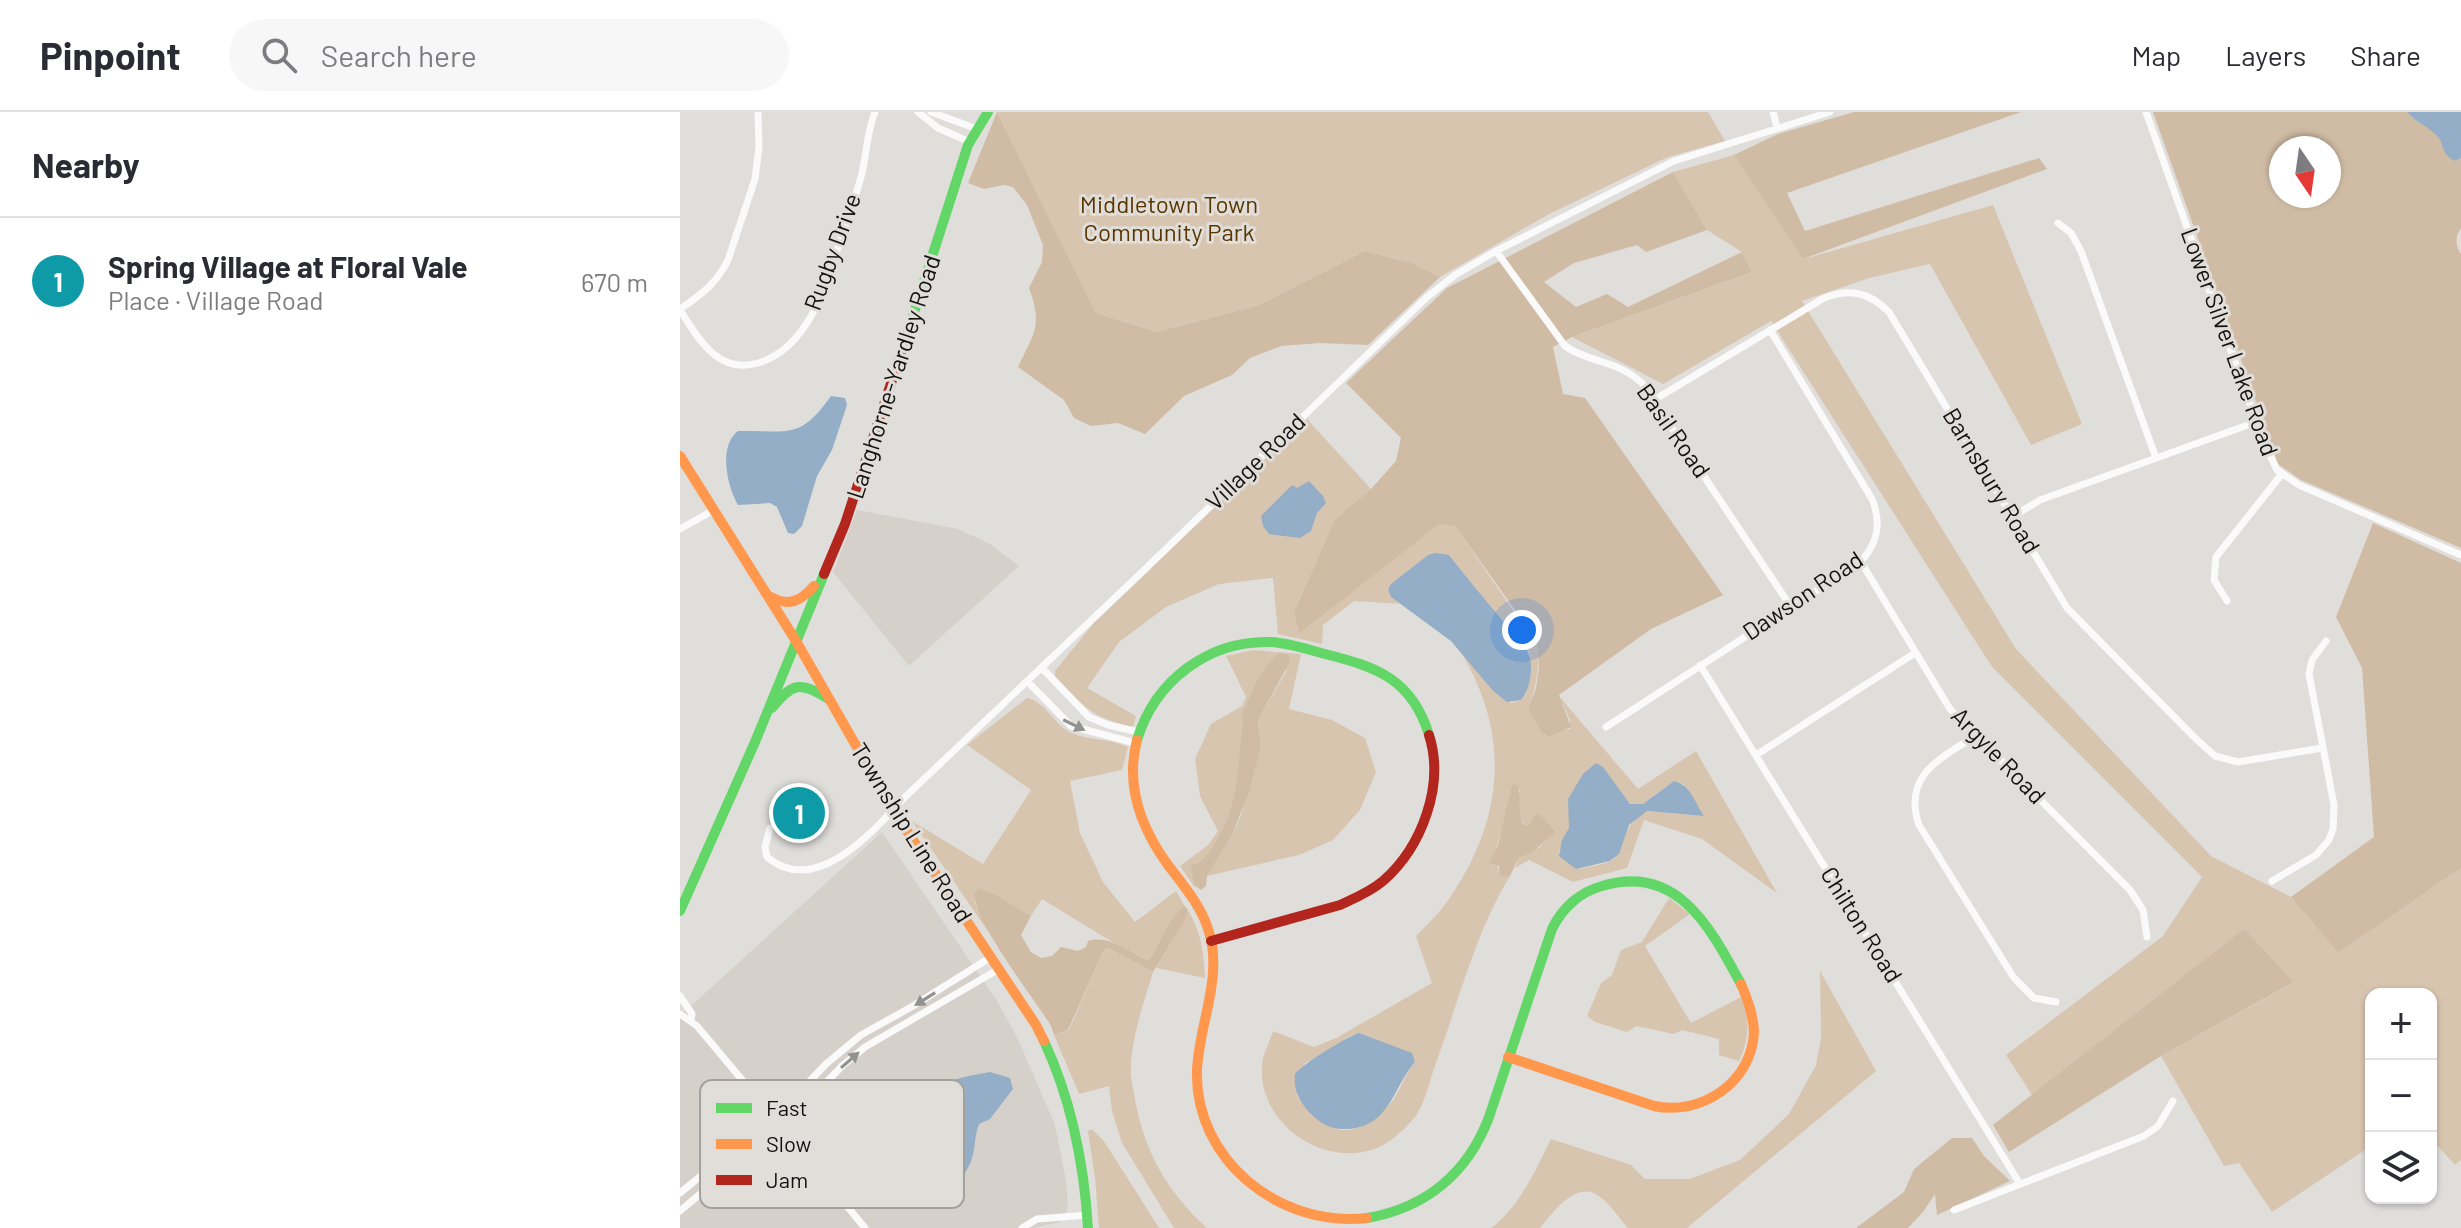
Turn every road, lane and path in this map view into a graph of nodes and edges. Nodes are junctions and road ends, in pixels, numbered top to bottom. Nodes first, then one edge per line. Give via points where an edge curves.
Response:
1 (758, 112) edge
2 (875, 112) edge
3 (918, 112) edge
4 (931, 112) edge
5 (988, 112) edge
6 (1773, 112) edge
7 (1830, 112) edge
8 (2146, 112) edge
9 (1777, 127) junction
10 (977, 129) junction
11 (970, 142) junction
12 (2058, 223) dead end
13 (1496, 251) junction
14 (680, 309) edge
15 (1770, 330) junction
16 (1654, 400) junction
17 (2256, 422) junction
18 (680, 456) edge
19 (2156, 458) junction
20 (2281, 475) junction
21 (714, 510) junction
22 (2012, 517) junction
23 (680, 529) edge
24 (2461, 555) edge
25 (1861, 562) junction
26 (824, 572) junction
27 (766, 594) junction
28 (2227, 601) dead end
29 (1791, 607) junction
30 (796, 641) junction
31 (2326, 641) dead end
32 (1915, 653) junction
33 (1700, 665) junction
34 (1042, 668) junction
35 (1028, 682) junction
36 (829, 700) junction
37 (764, 719) junction
38 (1606, 727) dead end
39 (1977, 735) junction
40 (1137, 738) junction
41 (2322, 748) junction
42 (1756, 755) junction
43 (893, 810) junction
44 (770, 828) dead end
45 (2272, 881) dead end
46 (680, 911) edge
47 (2147, 937) dead end
48 (1211, 941) junction
49 (991, 957) junction
50 (999, 969) junction
51 (680, 996) edge
52 (2056, 1002) dead end
53 (680, 1014) edge
54 (691, 1021) junction
55 (1508, 1057) junction
56 (742, 1080) edge
57 (811, 1080) edge
58 (829, 1080) edge
59 (2173, 1101) dead end
60 (700, 1177) edge
61 (2020, 1184) junction
62 (680, 1193) edge
63 (700, 1194) edge
64 (848, 1208) edge
65 (1954, 1210) dead end
66 (680, 1211) edge
67 (1088, 1215) junction
68 (865, 1228) edge
69 (1022, 1228) edge
70 (1088, 1228) edge

1 - 14 street via 755,179 728,260 708,290
2 - 14 street, Rugby Drive via 861,176 828,276 813,314 797,335 770,358 736,365 711,353
3 - 11 street
4 - 10 street
5 - 10 street, Langhorne-Yardley Road
6 - 9 street
7 - 9 street, Village Road
8 - 17 street, Lower Silver Lake Road
9 - 13 street, Village Road via 1674,161
10 - 11 street, Langhorne-Yardley Road
11 - 26 street, Langhorne-Yardley Road via 860,481
12 - 19 street via 2081,251
13 - 16 street, Basil Road via 1565,346 1623,368
13 - 34 street, Village Road via 1427,297
15 - 16 street, Barnsbury Road
15 - 22 street, Barnsbury Road via 1837,293 1864,294 1881,304
15 - 25 street, Dawson Road via 1876,510 1876,539
16 - 29 street, Basil Road
17 - 19 street
17 - 20 street, Lower Silver Lake Road
18 - 21 street, Township Line Road
19 - 22 street via 2040,500
20 - 24 street, Lower Silver Lake Road
20 - 28 street via 2216,557 2214,580
21 - 23 street
21 - 27 street, Township Line Road
22 - 41 street, Barnsbury Road via 2071,613 2208,750 2227,761 2247,762
25 - 29 street, Dawson Road
25 - 32 street, Argyle Road
26 - 27 street via 807,596 794,603 782,604
26 - 30 street, Langhorne-Yardley Road
27 - 30 street, Township Line Road
29 - 33 street, Dawson Road
30 - 36 street, Township Line Road
30 - 37 street, Langhorne-Yardley Road
31 - 41 street via 2309,674
32 - 39 street, Argyle Road via 1950,709
32 - 42 street
33 - 38 street, Dawson Road
33 - 42 street, Chilton Road
34 - 35 street, Village Road
34 - 40 street via 1089,717
35 -> 40 street via 1071,726
35 - 43 street, Village Road
36 - 37 street via 810,687 794,686
36 - 43 street, Township Line Road
37 - 46 street, Langhorne-Yardley Road
39 - 47 street, Argyle Road via 2130,890 2143,910
39 - 52 street via 1922,776 1915,795 1916,815 2014,978 2034,998
40 - 48 street via 1132,773 1140,817 1200,910
40 - 48 street via 1173,677 1235,646 1265,642 1285,643 1388,675 1420,710 1429,731 1434,789 1416,841 1399,865 1354,900
41 - 45 street via 2335,811 2332,833 2316,855
42 - 61 street, Chilton Road
43 - 44 street, Village Road via 835,860 802,871 784,869 767,857
43 - 49 street, Township Line Road
48 - 55 street via 1212,995 1197,1064 1203,1113 1215,1143 1234,1169 1263,1195 1296,1211 1331,1219 1385,1215 1447,1183 1475,1149
49 - 50 street, Township Line Road
49 -> 57 street via 861,1035
58 -> 50 street via 865,1047
50 - 67 street, Township Line Road via 1036,1025 1063,1083 1078,1134
51 - 54 street
53 - 54 street
54 - 56 street
55 - 55 street via 1559,915 1584,894 1622,881 1644,881 1682,898 1745,989 1754,1023 1747,1062 1723,1092 1678,1108 1652,1105
59 - 61 street via 2158,1126 2144,1136
60 - 62 street
61 - 65 street
63 - 66 street
64 - 68 street
67 - 69 street via 1037,1219
67 - 70 street, Township Line Road

